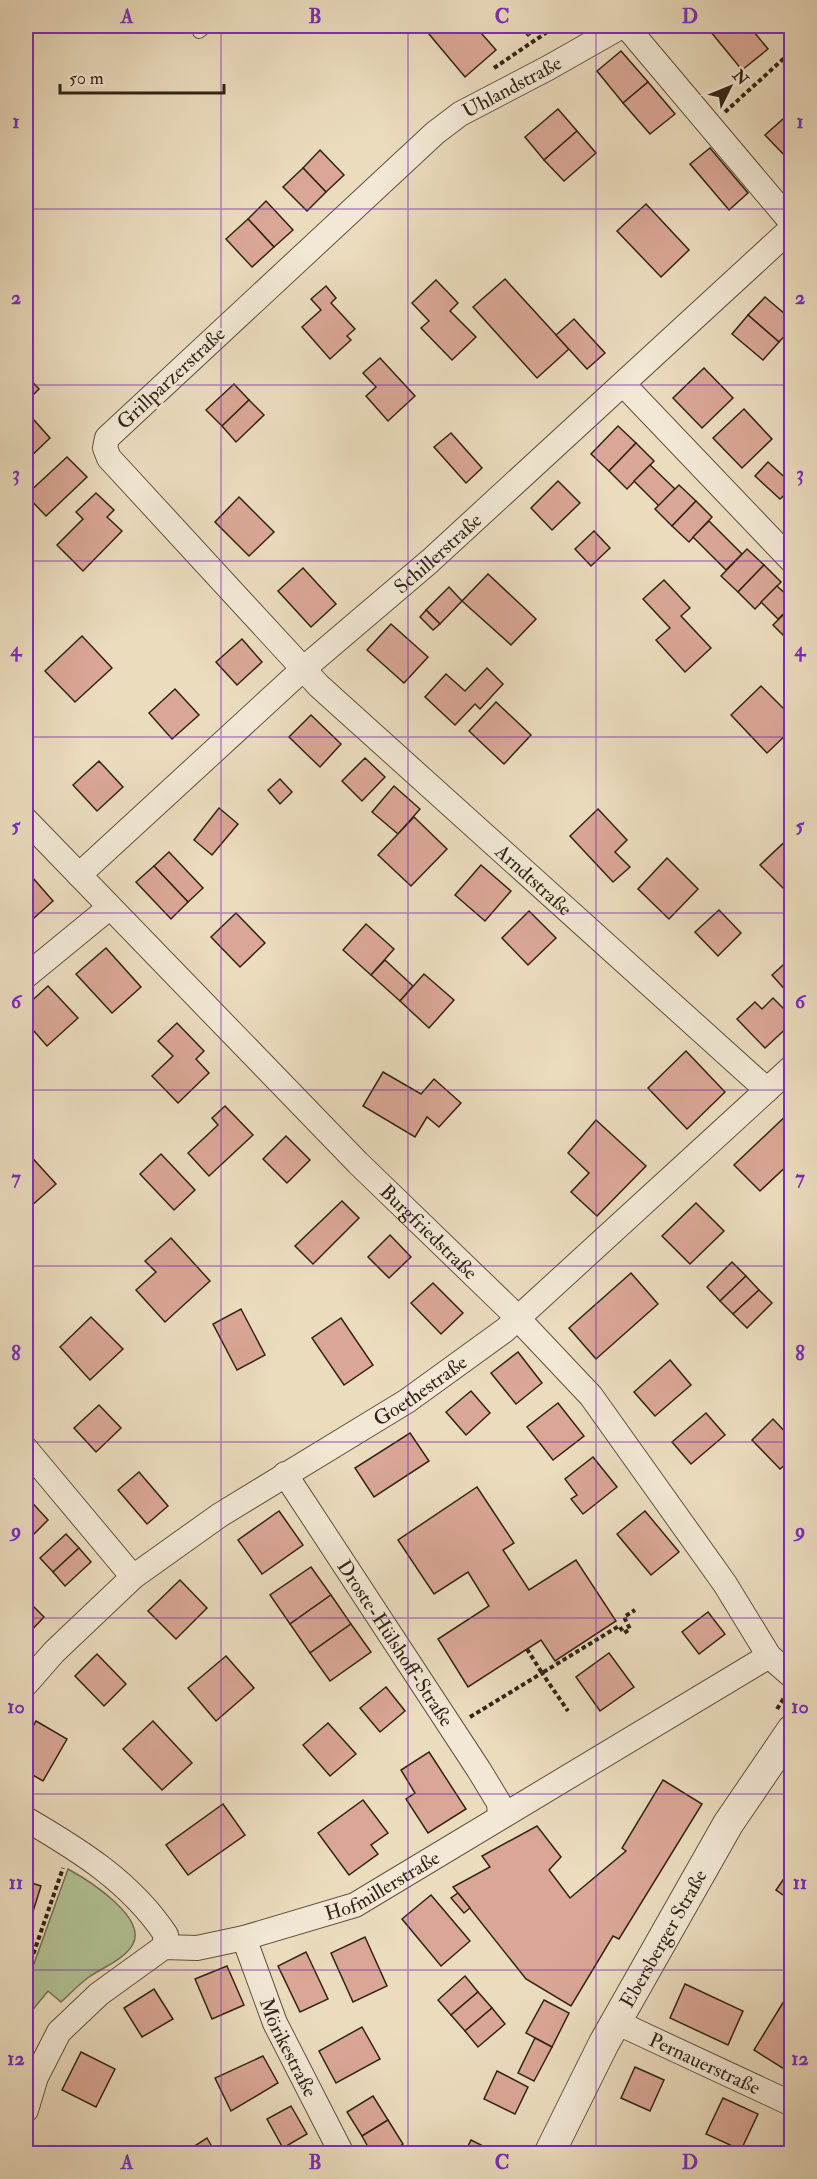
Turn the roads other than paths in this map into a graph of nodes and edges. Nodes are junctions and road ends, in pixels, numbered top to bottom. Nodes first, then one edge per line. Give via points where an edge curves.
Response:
1 (622, 26) edge
2 (626, 26) edge
3 (435, 133) joint
4 (792, 225) edge
5 (624, 385) junction
6 (792, 561) edge
7 (302, 669) junction
8 (26, 820) edge
9 (79, 875) junction
10 (109, 908) junction
11 (26, 976) edge
12 (792, 1067) edge
13 (767, 1090) junction
14 (519, 1319) junction
15 (26, 1449) edge
16 (285, 1474) junction
17 (133, 1577) junction
18 (769, 1656) junction
19 (792, 1676) edge
20 (26, 1684) edge
21 (792, 1730) edge
22 (500, 1815) junction
23 (26, 1819) edge
24 (244, 1938) junction
25 (165, 1947) junction
26 (616, 2022) junction
27 (792, 2104) edge
28 (26, 2110) edge
29 (342, 2154) edge
30 (549, 2154) edge

1 - 3 street, Uhlandstraße via 460,114
2 - 4 street
3 - 7 street, Grillparzerstraße via 107,438 105,448 110,458
4 - 5 street, Schillerstraße
5 - 6 street
5 - 7 street, Schillerstraße via 430,561
7 - 9 street, Schillerstraße
7 - 13 street, Arndtstraße
8 - 9 street, Burgfriedstraße
9 - 10 street, Burgfriedstraße
10 - 11 street
10 - 14 street, Burgfriedstraße via 358,1163
12 - 13 street, Goethestraße
13 - 14 street, Goethestraße
14 - 16 street, Goethestraße via 407,1401
14 - 18 street, Burgfriedstraße via 591,1396 725,1584
15 - 17 street
16 - 17 street, Goethestraße
16 - 22 street, Droste-Hülshoff-Straße via 499,1803
17 - 20 street, Goethestraße
18 - 19 street, Burgfriedstraße
18 - 22 street, Hofmillerstraße
21 - 26 street, Ebersberger Straße via 728,1824
22 - 24 street, Hofmillerstraße via 492,1824 355,1905
23 - 25 street via 109,1871 153,1916 166,1935
24 - 25 street, Hofmillerstraße via 196,1948
24 - 29 street, Mörikestraße via 275,2023
25 - 28 street via 99,1994 59,2032 36,2077
26 - 27 street, Pernauerstraße
26 - 30 street, Ebersberger Straße

